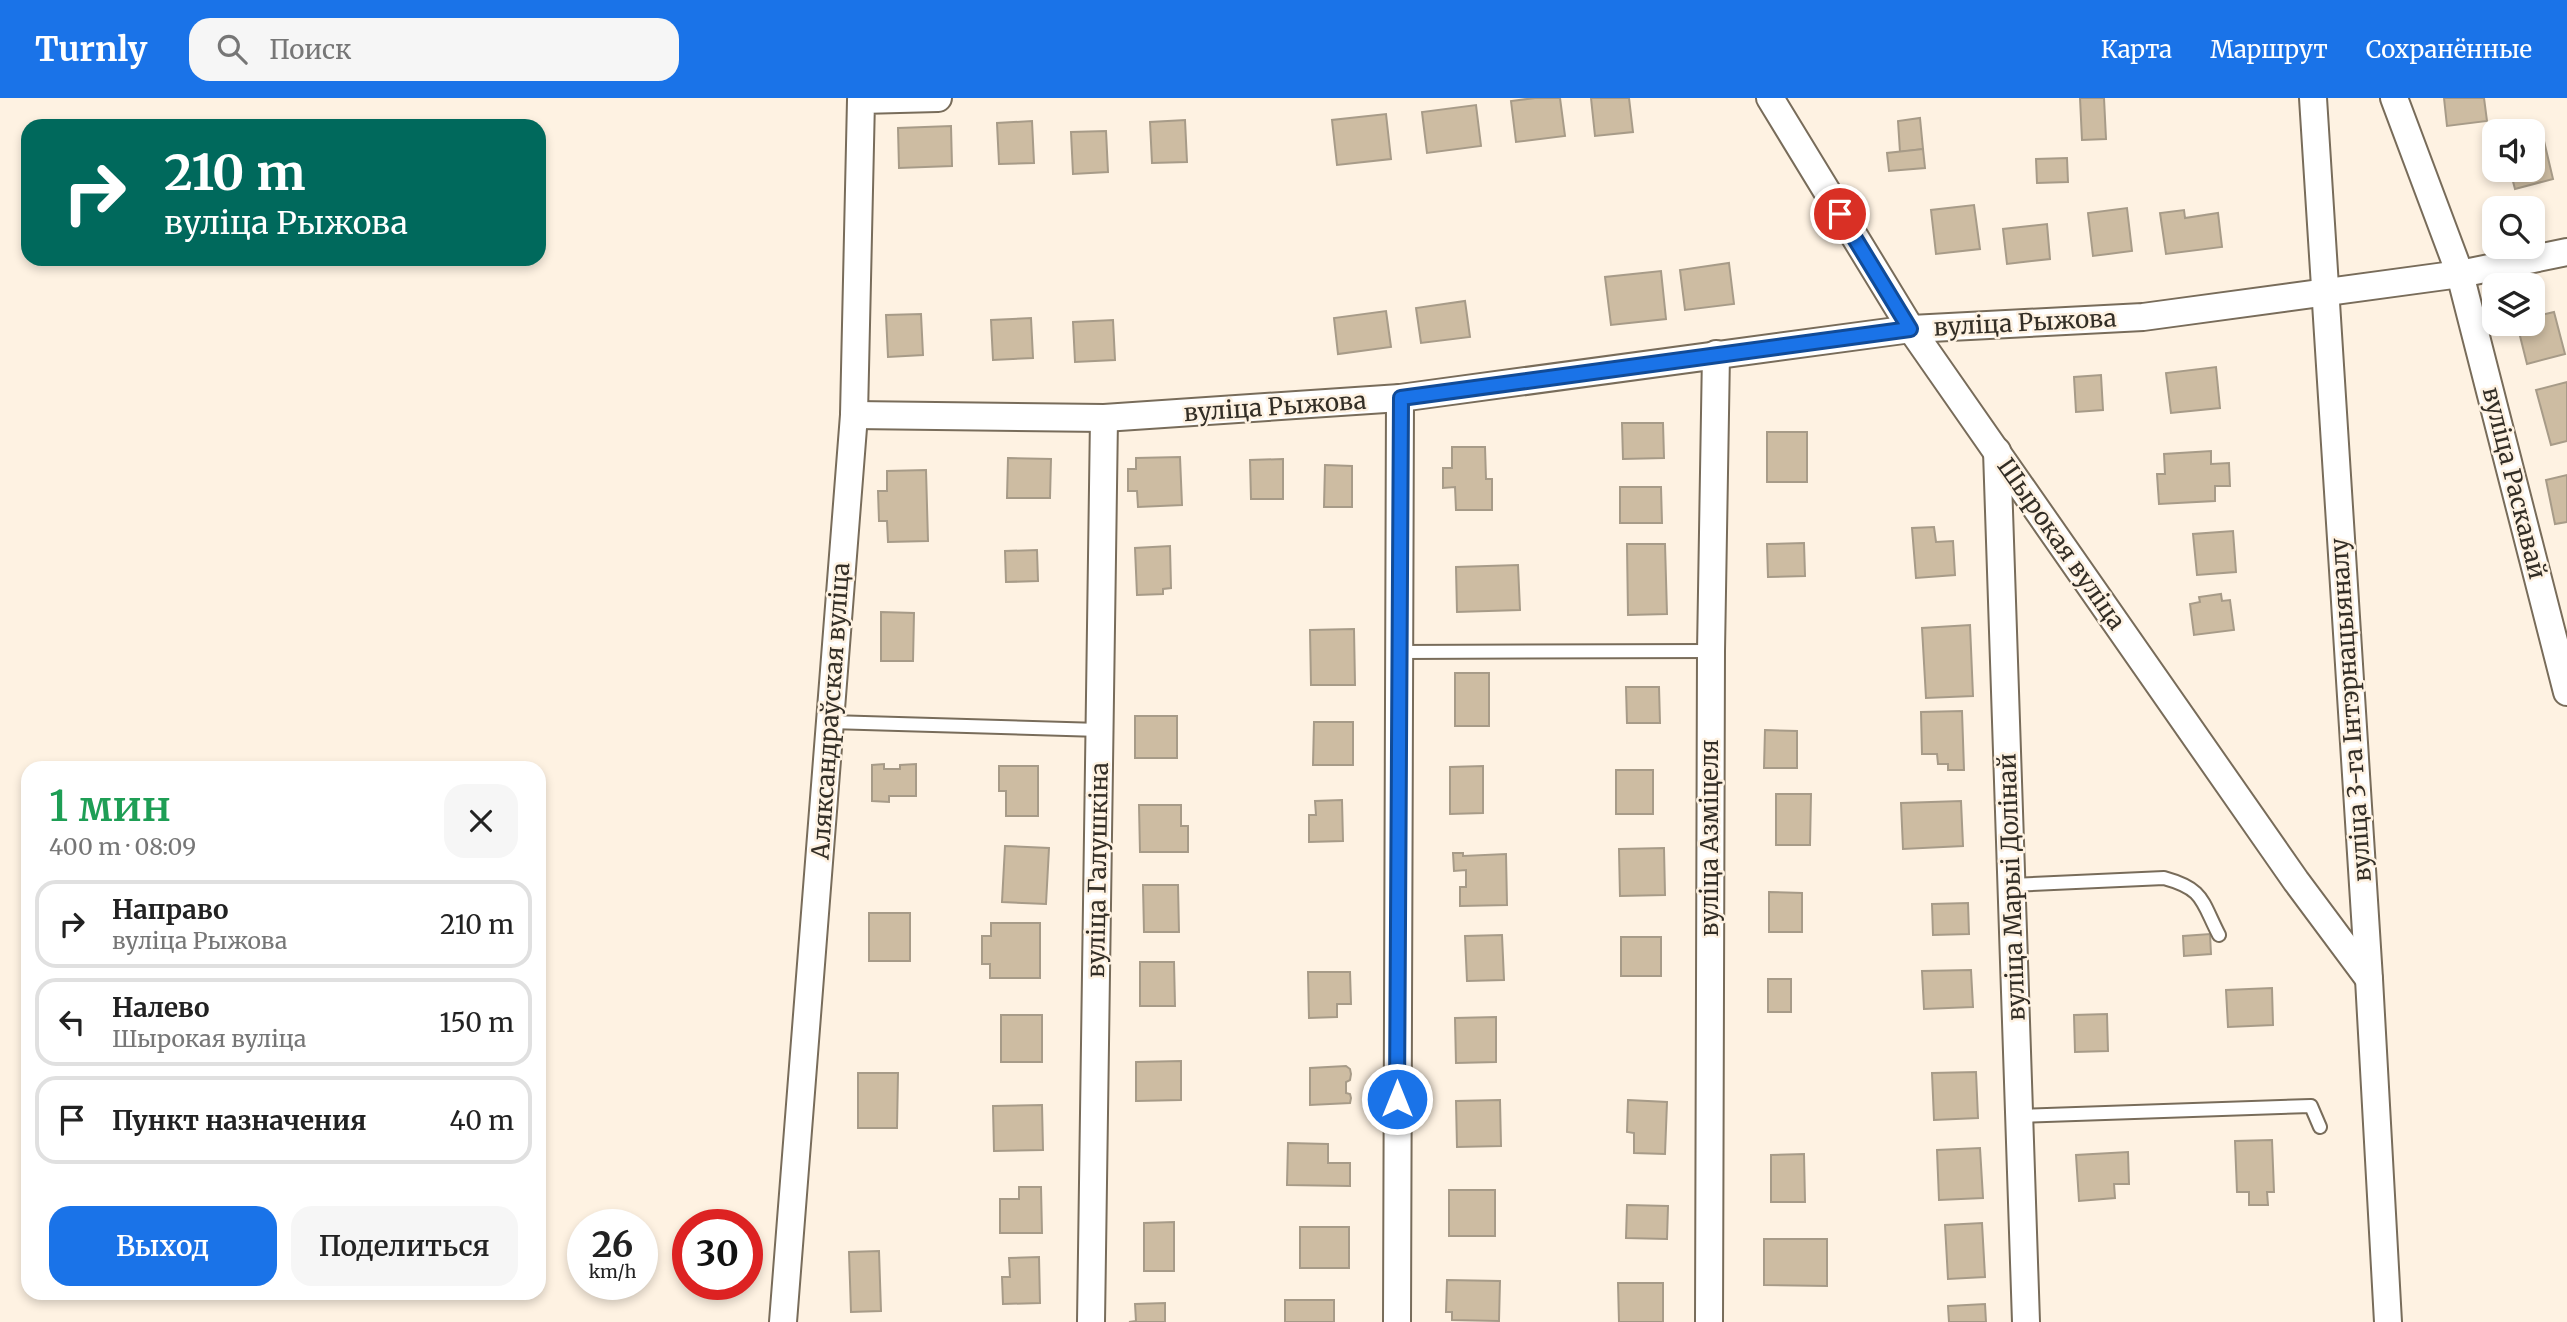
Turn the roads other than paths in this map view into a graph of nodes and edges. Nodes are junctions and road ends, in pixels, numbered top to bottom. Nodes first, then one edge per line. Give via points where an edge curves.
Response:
1 (938, 98) edge
2 (1770, 98) edge
3 (2313, 98) edge
4 (2394, 98) edge
5 (861, 100) edge
6 (2567, 252) edge
7 (2460, 274) junction
8 (2324, 292) junction
9 (1910, 329) junction
10 (1716, 354) junction
11 (1401, 398) junction
12 (854, 415) junction
13 (1104, 418) junction
14 (1997, 452) junction
15 (2560, 638) edge
16 (1711, 651) junction
17 (1399, 652) junction
18 (2567, 692) edge
19 (830, 722) junction
20 (1100, 730) junction
21 (2011, 885) junction
22 (2219, 934) dead end
23 (2369, 979) junction
24 (2019, 1116) junction
25 (2320, 1127) dead end
26 (783, 1322) edge
27 (1091, 1322) edge
28 (1397, 1322) edge
29 (1709, 1322) edge
30 (2026, 1322) edge
31 (2388, 1322) edge

1 - 5 street
2 - 9 street, Шырокая вуліца
3 - 8 street, вуліца 3-га Інтэрнацыяналу
4 - 7 street, вуліца Раскавай
5 - 12 street, Аляксандраўская вуліца
6 - 7 street, вуліца Рыжова
7 - 8 street, вуліца Рыжова
7 - 15 street, вуліца Раскавай
8 - 9 street, вуліца Рыжова via 2143,317
8 - 23 street, вуліца 3-га Інтэрнацыяналу
9 - 10 street, вуліца Рыжова
9 - 14 street, Шырокая вуліца
10 - 11 street, вуліца Рыжова
10 - 16 street, вуліца Азміцеля
11 - 13 street, вуліца Рыжова
11 - 17 street
12 - 13 street, вуліца Рыжова
12 - 19 street, Аляксандраўская вуліца
13 - 20 street, вуліца Галушкіна
14 - 21 street, вуліца Марыі Долінай
14 - 23 street, Шырокая вуліца
15 - 18 street, вуліца Раскавай
16 - 17 lane
16 - 29 street, вуліца Азміцеля
17 - 28 street
19 - 20 lane
19 - 26 street, Аляксандраўская вуліца
20 - 27 street, вуліца Галушкіна
21 - 22 lane via 2164,878 2198,893
21 - 24 street, вуліца Марыі Долінай
23 - 31 street, вуліца 3-га Інтэрнацыяналу
24 - 25 lane via 2311,1106
24 - 30 street, вуліца Марыі Долінай

